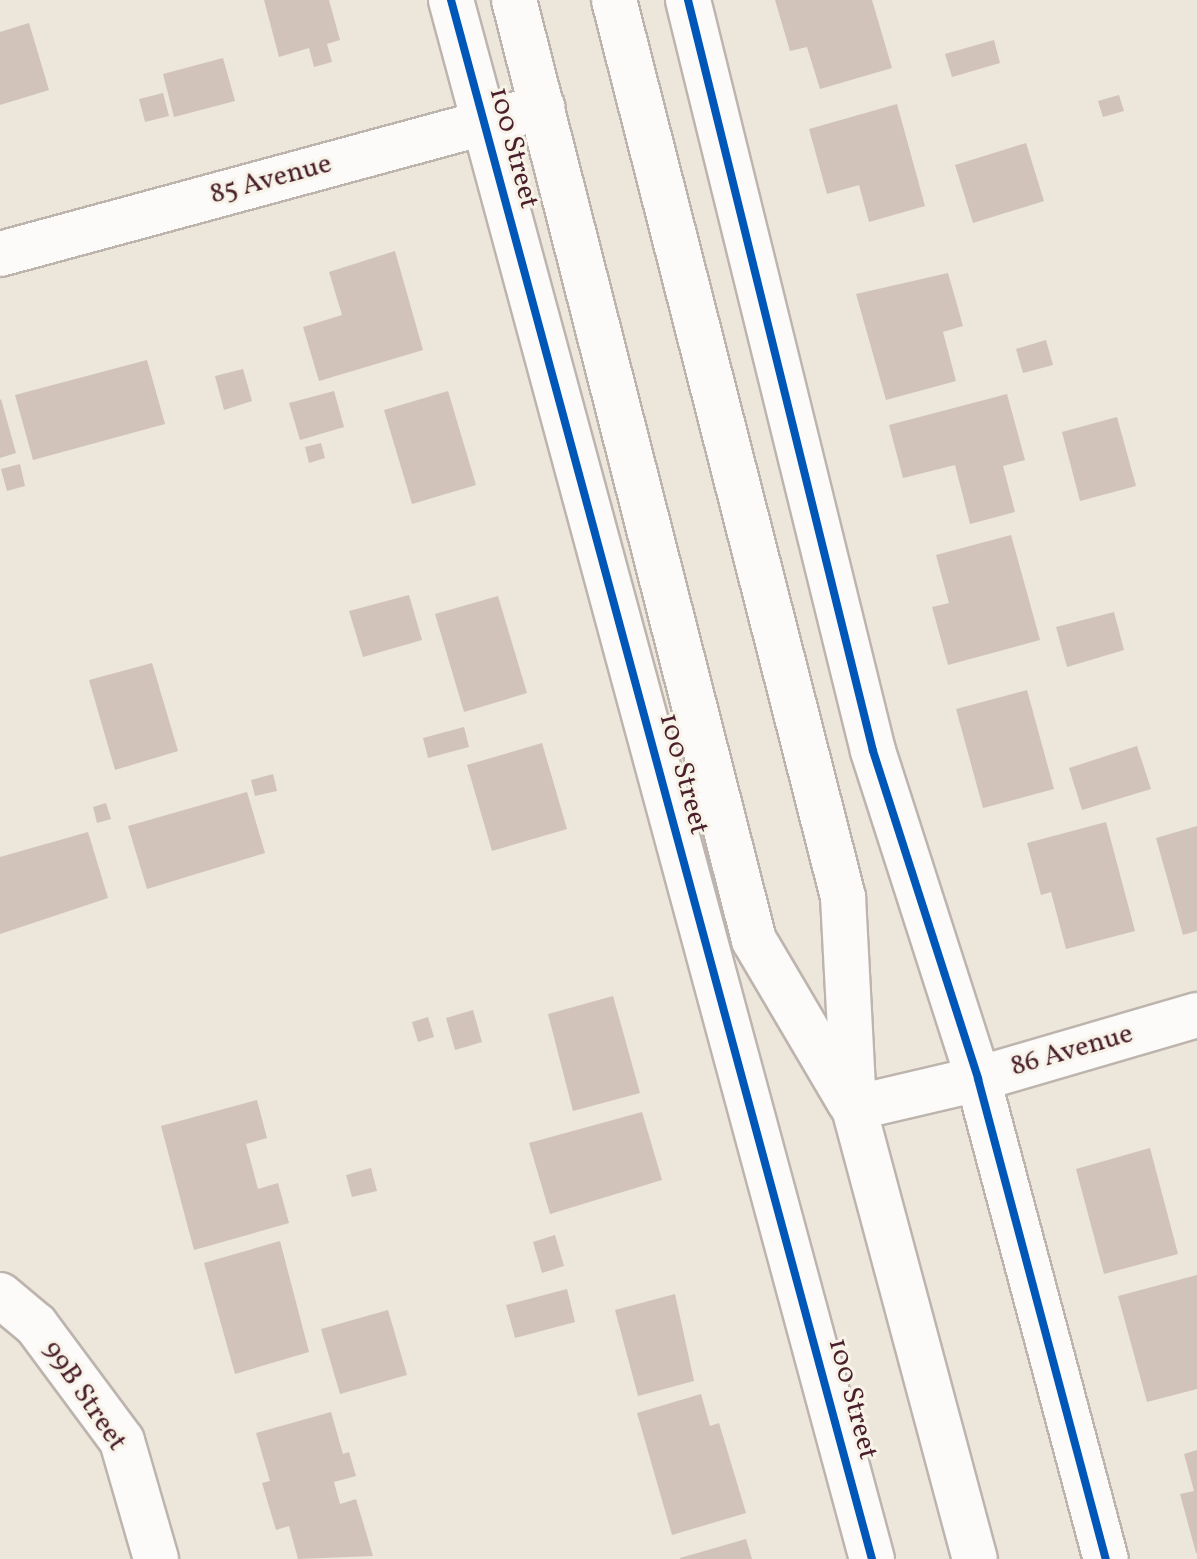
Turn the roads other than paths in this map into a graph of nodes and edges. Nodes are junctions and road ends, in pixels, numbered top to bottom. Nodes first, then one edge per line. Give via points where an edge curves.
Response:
1 (451, 0) edge
2 (514, 0) edge
3 (614, 0) edge
4 (688, 0) edge
5 (542, 107) junction
6 (483, 122) junction
7 (0, 254) edge
8 (1197, 1015) edge
9 (978, 1079) junction
10 (854, 1108) junction
11 (0, 1295) edge
12 (156, 1559) edge
13 (872, 1559) edge
14 (975, 1559) edge
15 (1106, 1559) edge

1 - 6 street, 100 Street
2 - 5 street, 100 Street
3 - 10 street, 100 Street via 843,897
4 - 9 street via 873,751
5 - 6 street, 85 Avenue
5 - 10 street, 100 Street via 754,940
6 - 7 street, 85 Avenue
6 - 13 street, 100 Street
8 - 9 street, 86 Avenue
9 - 10 street, 86 Avenue
9 - 15 street
10 - 14 street, 100 Street
11 - 12 street, 99B Street via 36,1325 122,1441

